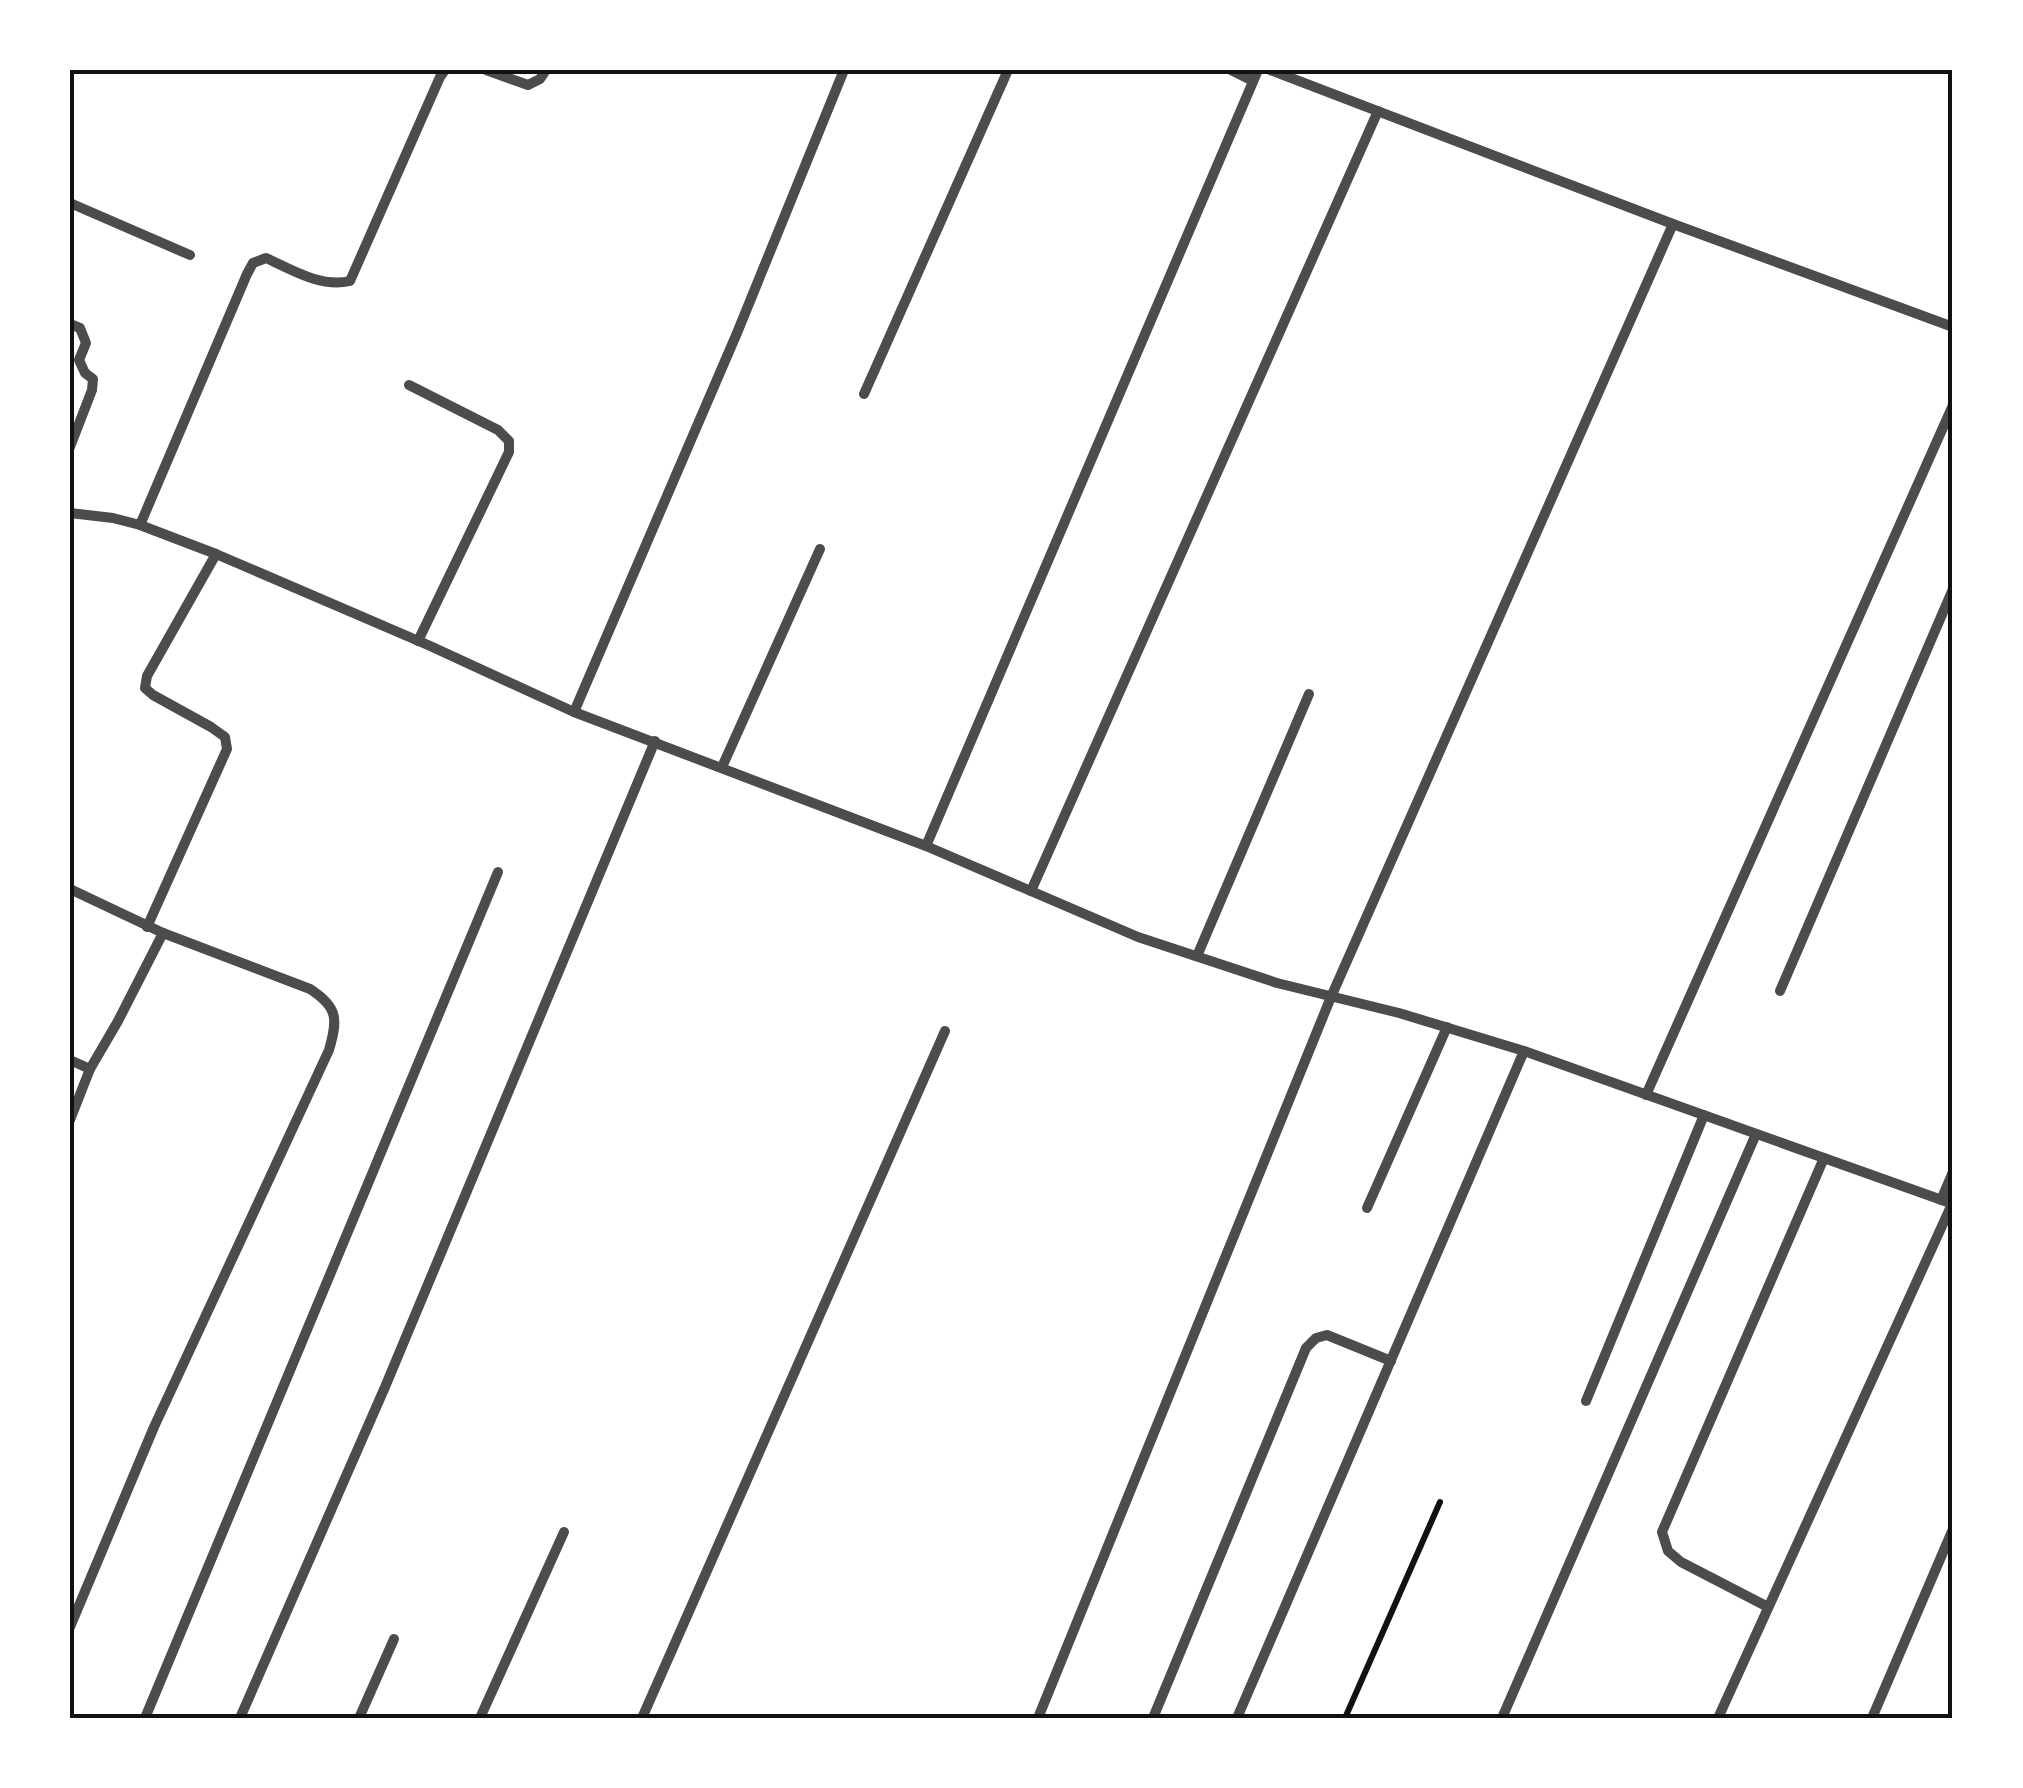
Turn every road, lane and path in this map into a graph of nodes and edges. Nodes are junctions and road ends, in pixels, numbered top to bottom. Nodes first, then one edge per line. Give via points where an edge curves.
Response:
1 (446, 70) edge
2 (486, 70) edge
3 (546, 70) edge
4 (844, 70) edge
5 (1008, 70) edge
6 (1231, 70) edge
7 (1270, 70) edge
8 (1256, 76) edge
9 (1378, 111) junction
10 (70, 202) edge
11 (1673, 224) junction
12 (190, 255) dead end
13 (70, 324) edge
14 (1953, 327) edge
15 (408, 385) dead end
16 (864, 394) dead end
17 (1953, 405) edge
18 (70, 447) edge
19 (70, 512) edge
20 (140, 525) junction
21 (820, 549) dead end
22 (216, 554) junction
23 (1953, 589) edge
24 (418, 640) junction
25 (1308, 694) dead end
26 (574, 712) junction
27 (655, 742) junction
28 (722, 767) junction
29 (926, 846) junction
30 (498, 872) dead end
31 (70, 889) edge
32 (1031, 891) junction
33 (147, 926) junction
34 (164, 933) junction
35 (1196, 956) junction
36 (1780, 991) dead end
37 (1331, 996) junction
38 (1447, 1027) junction
39 (945, 1031) dead end
40 (1524, 1051) junction
41 (70, 1060) edge
42 (90, 1069) junction
43 (1646, 1095) junction
44 (1704, 1115) junction
45 (70, 1120) edge
46 (1756, 1134) junction
47 (1824, 1158) junction
48 (1953, 1172) edge
49 (1949, 1203) edge
50 (1367, 1208) dead end
51 (1390, 1361) junction
52 (1586, 1401) dead end
53 (1440, 1502) dead end
54 (1953, 1529) edge
55 (564, 1532) dead end
56 (1768, 1607) junction
57 (70, 1627) edge
58 (394, 1640) dead end
59 (145, 1718) edge
60 (240, 1718) edge
61 (359, 1718) edge
62 (480, 1718) edge
63 (642, 1718) edge
64 (1038, 1718) edge
65 (1153, 1718) edge
66 (1236, 1718) edge
67 (1346, 1718) edge
68 (1502, 1718) edge
69 (1718, 1718) edge
70 (1872, 1718) edge

1 - 20 street via 350,281 323,282 266,258 246,274
2 - 3 street via 528,85
4 - 26 street
5 - 16 street
6 - 8 street
7 - 9 street
8 - 29 street
9 - 11 street
9 - 32 street
10 - 12 street
11 - 14 street
11 - 37 street
13 - 18 street via 80,328 86,343 79,360 93,379
15 - 24 street via 509,441
17 - 43 street
19 - 20 street
20 - 22 street
21 - 28 street
22 - 24 street
22 - 33 street via 145,688 211,727 227,749
23 - 36 street
24 - 26 street
25 - 35 street
26 - 27 street
27 - 28 street
27 - 60 street
28 - 29 street
29 - 32 street
30 - 59 street
31 - 33 street
32 - 35 street
33 - 34 street
34 - 42 street
34 - 57 street via 310,990 327,1000 334,1031
35 - 37 street
37 - 38 street
37 - 64 street
38 - 40 street
38 - 50 street
39 - 63 street
40 - 43 street
40 - 51 street
41 - 42 street
42 - 45 street
43 - 44 street
44 - 46 street
44 - 52 street
46 - 47 street
46 - 68 street
47 - 49 street
47 - 56 street via 1662,1532 1680,1562
48 - 49 street
49 - 56 street
51 - 65 street via 1327,1334 1306,1348
51 - 66 street
53 - 67 path
54 - 70 street
55 - 62 street
56 - 69 street
58 - 61 street

